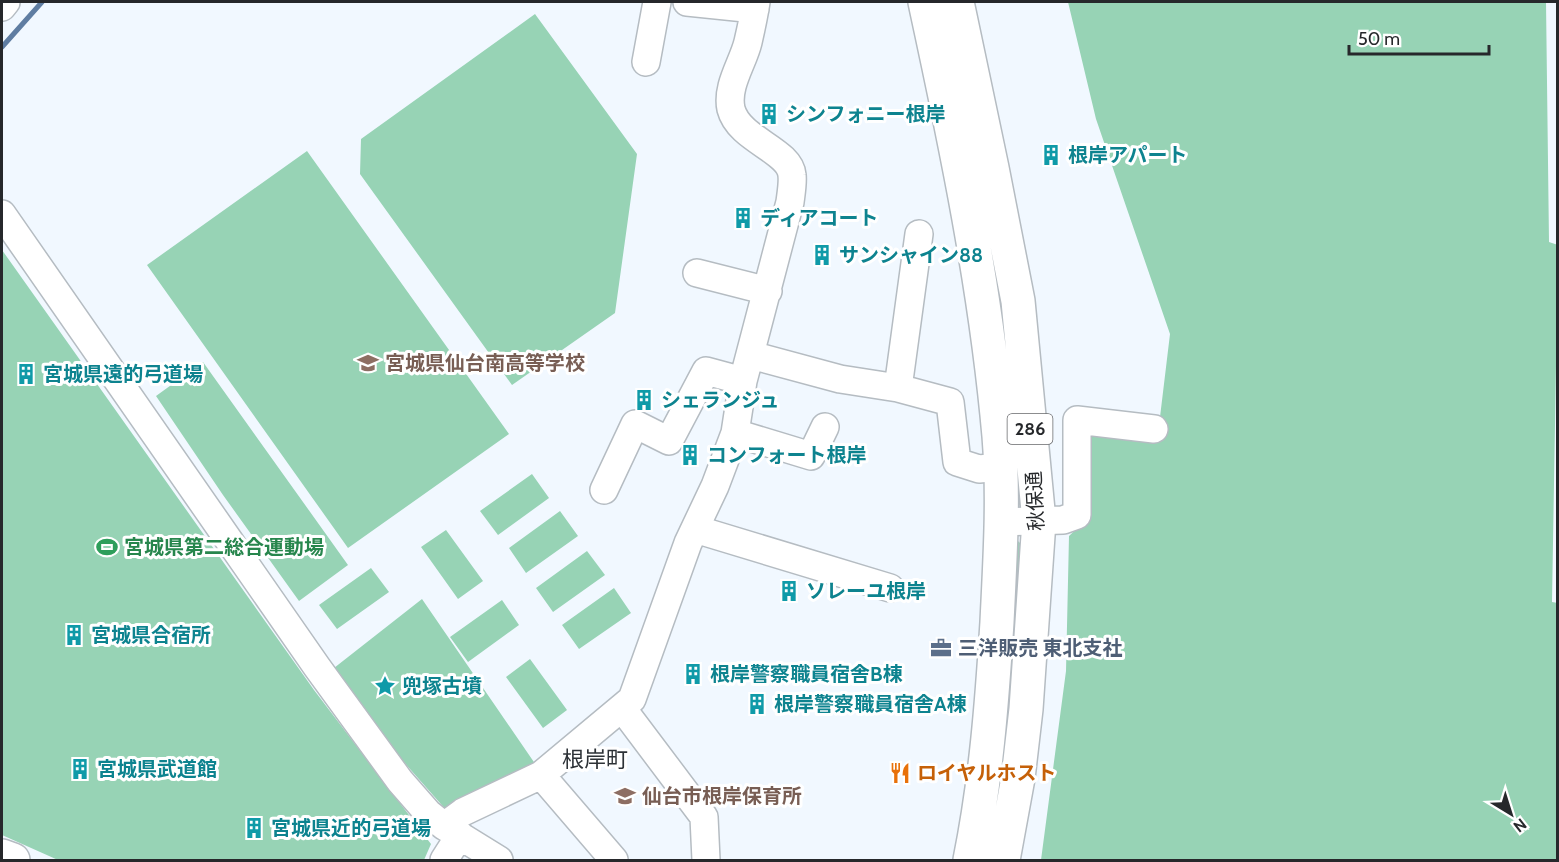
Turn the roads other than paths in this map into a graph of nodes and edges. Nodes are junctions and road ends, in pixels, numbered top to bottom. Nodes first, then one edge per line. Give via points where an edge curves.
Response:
1 (6, 2) edge
2 (657, 2) edge
3 (687, 2) edge
4 (925, 2) edge
5 (957, 2) edge
6 (756, 5) edge
7 (2, 7) edge
8 (646, 62) dead end
9 (2, 214) edge
10 (920, 234) dead end
11 (697, 273) dead end
12 (768, 291) junction
13 (751, 355) junction
14 (743, 381) junction
15 (897, 388) junction
16 (825, 427) dead end
17 (1154, 429) dead end
18 (735, 433) junction
19 (1000, 467) junction
20 (604, 490) dead end
21 (1039, 521) junction
22 (1003, 522) junction
23 (694, 529) junction
24 (890, 588) dead end
25 (622, 708) junction
26 (541, 775) junction
27 (452, 830) junction
28 (2, 856) edge
29 (13, 861) edge
30 (444, 861) edge
31 (499, 861) edge
32 (615, 861) edge
33 (706, 861) edge
34 (970, 861) edge
35 (1003, 861) edge

1 - 7 street
2 - 8 street
3 - 6 street
4 - 19 main road, 秋保通 / 286 via 961,167 985,308
5 - 21 main road, 秋保通 / 286 via 1018,301
6 - 12 street via 748,44 732,84 730,107 748,134 776,153 792,174 790,202
9 - 27 street via 359,727 428,813
10 - 15 street
11 - 12 street
12 - 13 street
13 - 14 street
13 - 15 street via 840,379
14 - 18 street
14 - 20 street via 706,371 669,441 635,424
15 - 19 street via 950,402 957,462 979,469
16 - 18 street via 812,456
17 - 21 street via 1077,420 1077,515
18 - 23 street
19 - 22 main road, 秋保通 / 286
21 - 22 street
21 - 35 main road, 秋保通 / 286 via 1026,709
22 - 34 main road, 秋保通 / 286 via 993,701
23 - 24 street
23 - 25 street via 632,699
25 - 26 street
25 - 33 street via 704,817
26 - 27 street via 463,812
26 - 32 street
27 - 30 street
27 - 31 street
28 - 29 main road

